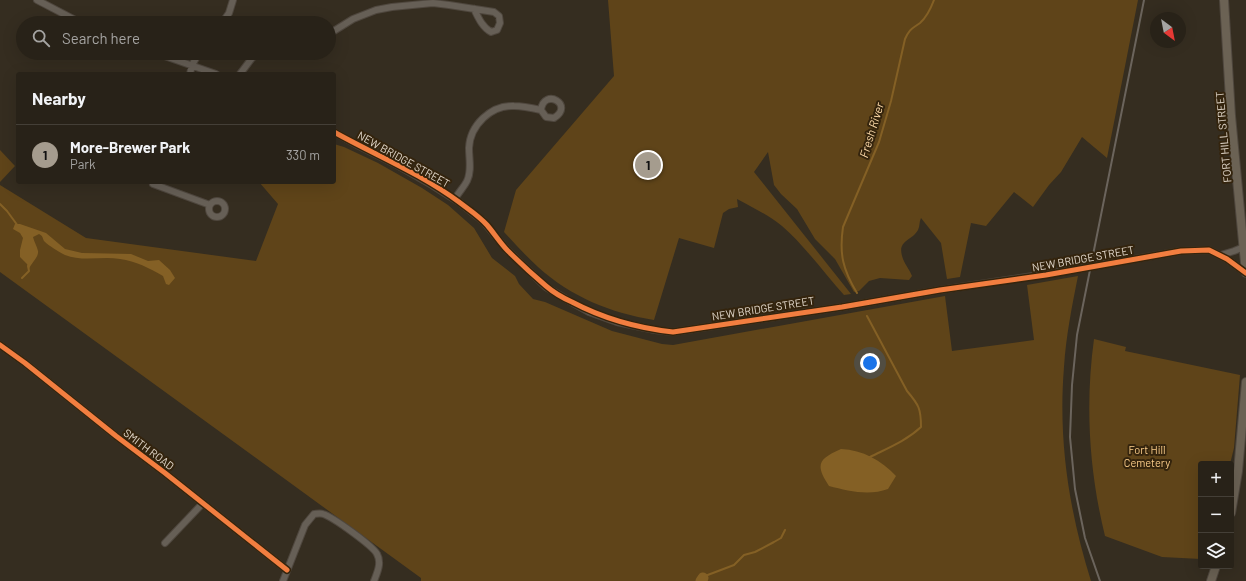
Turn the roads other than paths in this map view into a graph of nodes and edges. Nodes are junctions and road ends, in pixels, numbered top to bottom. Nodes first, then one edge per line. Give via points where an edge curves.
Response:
1 (37, 0) edge
2 (233, 0) edge
3 (1224, 0) edge
4 (433, 2) edge
5 (474, 9) junction
6 (68, 16) edge
7 (227, 16) edge
8 (336, 29) edge
9 (177, 60) edge
10 (195, 60) edge
11 (250, 60) edge
12 (192, 65) junction
13 (190, 72) edge
14 (211, 72) edge
15 (242, 72) edge
16 (541, 110) dead end
17 (336, 133) edge
18 (156, 184) edge
19 (455, 199) junction
20 (210, 205) dead end
21 (1244, 247) junction
22 (1221, 255) junction
23 (1246, 273) edge
24 (0, 345) edge
25 (1246, 382) edge
26 (1234, 497) edge
27 (203, 503) junction
28 (165, 543) dead end
29 (1215, 569) edge
30 (287, 570) junction
31 (283, 581) edge
32 (374, 581) edge
33 (1211, 581) edge

1 - 6 street
2 - 7 street
3 - 21 main road, FORT HILL STREET
4 - 5 street
4 - 8 street via 376,10
5 - 5 street via 487,30 497,30 499,16 494,12
9 - 12 street
10 - 12 street
11 - 15 street
12 - 13 street
12 - 14 street
16 - 19 street via 503,107 483,118 470,140 467,181
17 - 19 street, NEW BRIDGE STREET via 404,168
18 - 20 street
19 - 22 street, NEW BRIDGE STREET, bridge via 483,221 507,250 546,287 597,315 623,323 673,332 1181,251 1209,250
21 - 22 street
21 - 23 main road, FORT HILL STREET
22 - 23 street, NEW BRIDGE STREET
24 - 27 street, SMITH ROAD
25 - 26 main road
27 - 28 street
27 - 30 street, SMITH ROAD
29 - 33 main road
30 - 31 street
30 - 32 street via 305,525 314,514 323,514 374,549 378,555 379,567

